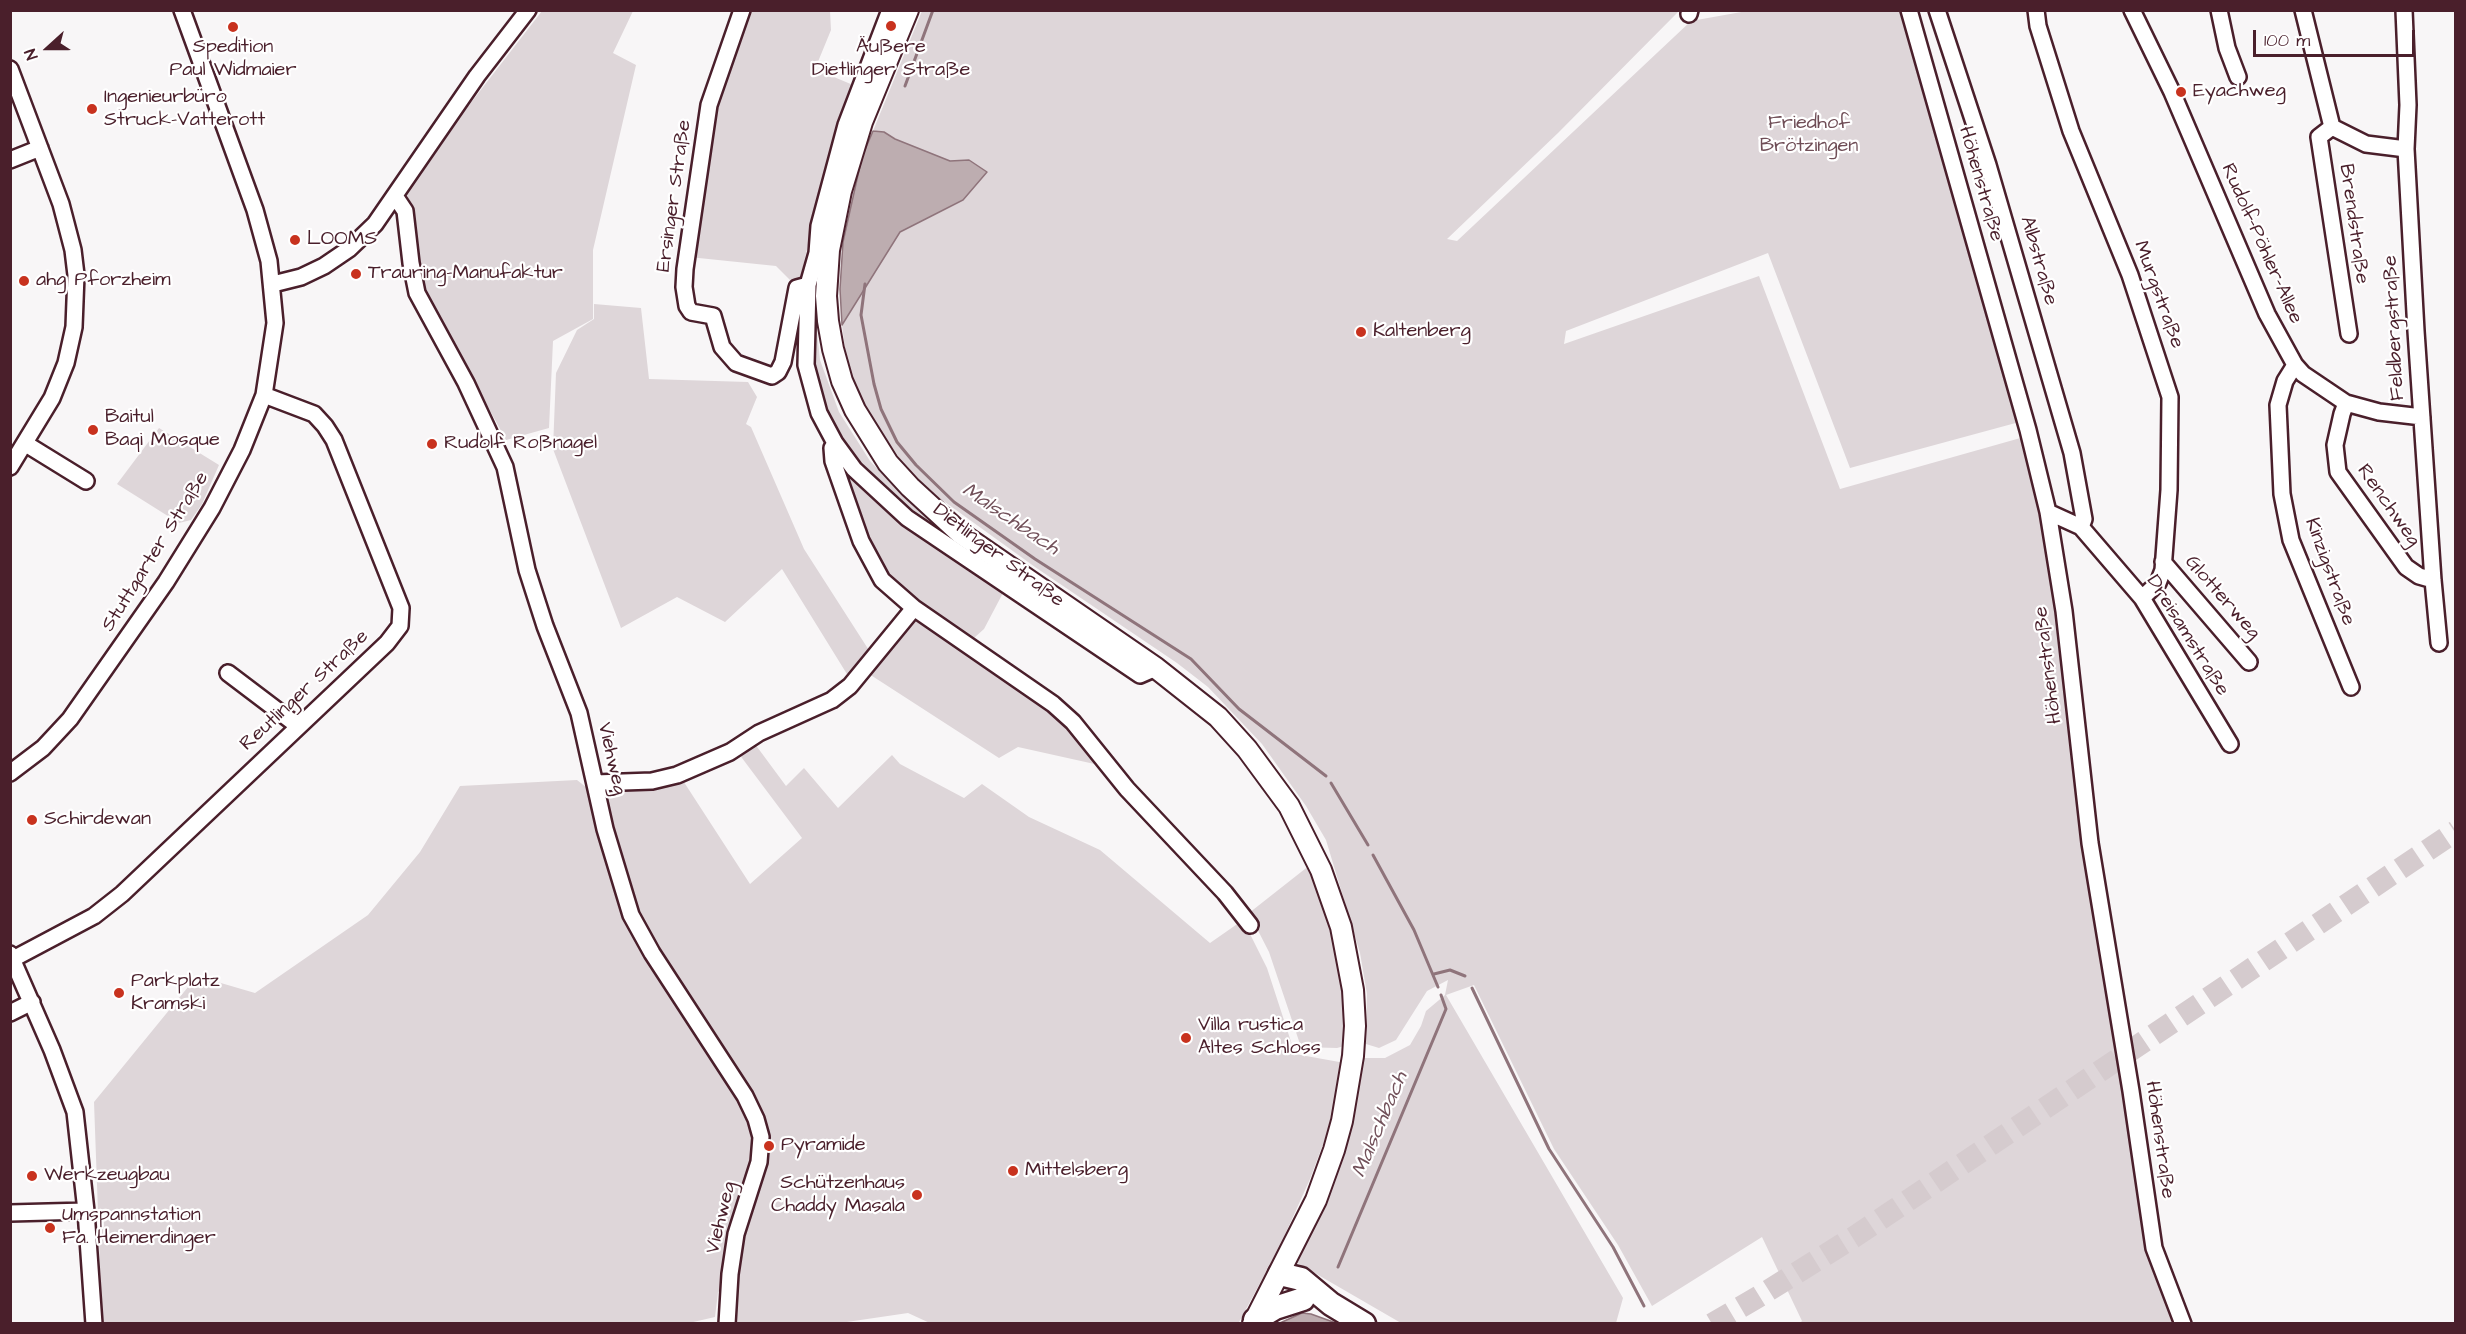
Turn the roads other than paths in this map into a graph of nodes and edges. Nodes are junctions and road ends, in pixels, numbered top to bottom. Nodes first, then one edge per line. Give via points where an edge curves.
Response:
1 (182, 10) edge
2 (528, 10) edge
3 (742, 10) edge
4 (890, 10) edge
5 (908, 10) edge
6 (1909, 10) edge
7 (1937, 10) edge
8 (2036, 10) edge
9 (2132, 10) edge
10 (2219, 10) edge
11 (2303, 10) edge
12 (2404, 10) edge
13 (10, 69) edge
14 (2238, 76) dead end
15 (2332, 127) junction
16 (40, 148) junction
17 (2406, 149) junction
18 (10, 159) edge
19 (394, 196) junction
20 (273, 284) junction
21 (808, 285) junction
22 (2349, 334) dead end
23 (2295, 364) junction
24 (772, 376) joint
25 (264, 395) junction
26 (2346, 403) junction
27 (2422, 417) junction
28 (835, 443) junction
29 (26, 444) junction
30 (10, 467) edge
31 (86, 481) dead end
32 (2048, 512) junction
33 (2081, 527) junction
34 (2163, 562) junction
35 (2433, 580) junction
36 (2142, 598) junction
37 (914, 608) junction
38 (2439, 643) dead end
39 (2249, 662) dead end
40 (1156, 668) junction
41 (228, 673) dead end
42 (2351, 687) dead end
43 (298, 726) junction
44 (2230, 744) dead end
45 (10, 772) edge
46 (595, 783) junction
47 (1250, 925) dead end
48 (12, 956) edge
49 (32, 1002) junction
50 (10, 1013) edge
51 (86, 1211) junction
52 (10, 1212) edge
53 (1280, 1274) junction
54 (1303, 1299) junction
55 (1330, 1304) junction
56 (1254, 1322) edge
57 (94, 1323) edge
58 (727, 1323) edge
59 (1364, 1323) edge
60 (2183, 1323) edge

1 - 20 street, Stuttgarter Straße via 255,210
2 - 19 street
3 - 24 street, Ersinger Straße via 709,105 684,287 689,309 713,316 726,354 742,366
4 - 21 street, Dietlinger Straße via 846,125
5 - 40 main road, Dietlinger Straße via 862,122 829,250 826,296 842,381 883,455 927,503 984,551
6 - 32 street, Höhenstraße
7 - 33 street, Albstraße via 1988,165 2069,442 2084,519
8 - 34 street, Murgstraße via 2071,131 2130,275 2170,397
9 - 23 street, Rudolf-Pöhler-Allee via 2172,92 2267,314
10 - 14 street
11 - 15 street
12 - 17 street, Feldbergstraße
13 - 16 street
15 - 17 street, Brendstraße via 2366,144
15 - 22 street, Brendstraße via 2319,137
16 - 18 street
16 - 29 street via 70,234 76,309 60,381
17 - 27 street, Feldbergstraße
19 - 20 street via 375,224 349,249 314,272
19 - 46 street, Viehweg via 405,211 417,293 506,466 527,570 579,713
20 - 25 street, Stuttgarter Straße via 274,339
21 - 24 street, Dietlinger Straße via 797,288 783,362
21 - 28 street, Dietlinger Straße via 807,371 819,413
23 - 26 street, Rudolf-Pöhler-Allee via 2303,374
23 - 42 street, Kinzigstraße via 2278,405 2282,494 2291,540
25 - 43 street, Reutlinger Straße via 314,414 325,426 401,608 402,619 392,638
25 - 45 street, Stuttgarter Straße via 242,450 212,508 166,582 70,719 43,748
26 - 27 street, Rudolf-Pöhler-Allee
26 - 35 street, Renchweg via 2335,445 2338,472 2406,567
27 - 35 street, Feldbergstraße
28 - 37 street, Dietlinger Straße via 833,461 865,550 882,580
28 - 40 street, Dietlinger Straße via 855,469 907,518 1140,675
29 - 30 street
29 - 31 street
32 - 33 street, Dreisamstraße
32 - 60 street, Höhenstraße via 2064,611 2091,843 2154,1248
33 - 36 street, Dreisamstraße
34 - 36 street, Murgstraße via 2158,583
34 - 39 street, Glotterweg
35 - 38 street, Feldbergstraße
36 - 44 street, Dreisamstraße
37 - 46 street via 850,686 832,700 678,775 652,781
37 - 47 street, Dietlinger Straße via 1073,722 1127,789
40 - 53 main road, Dietlinger Straße via 1218,717 1289,806 1332,896 1348,957 1355,1026 1342,1121 1316,1200
41 - 43 street
43 - 48 street, Reutlinger Straße via 115,900 94,916
46 - 58 street, Viehweg via 631,915 745,1096 761,1137 759,1162 736,1234
48 - 49 street
49 - 50 street
49 - 51 street via 75,1112
51 - 52 street
51 - 57 street
53 - 54 highway via 1285,1287
53 - 55 highway via 1301,1279
53 - 56 main road, Dietlinger Straße
54 - 55 highway
54 - 56 highway via 1275,1308
55 - 59 highway

